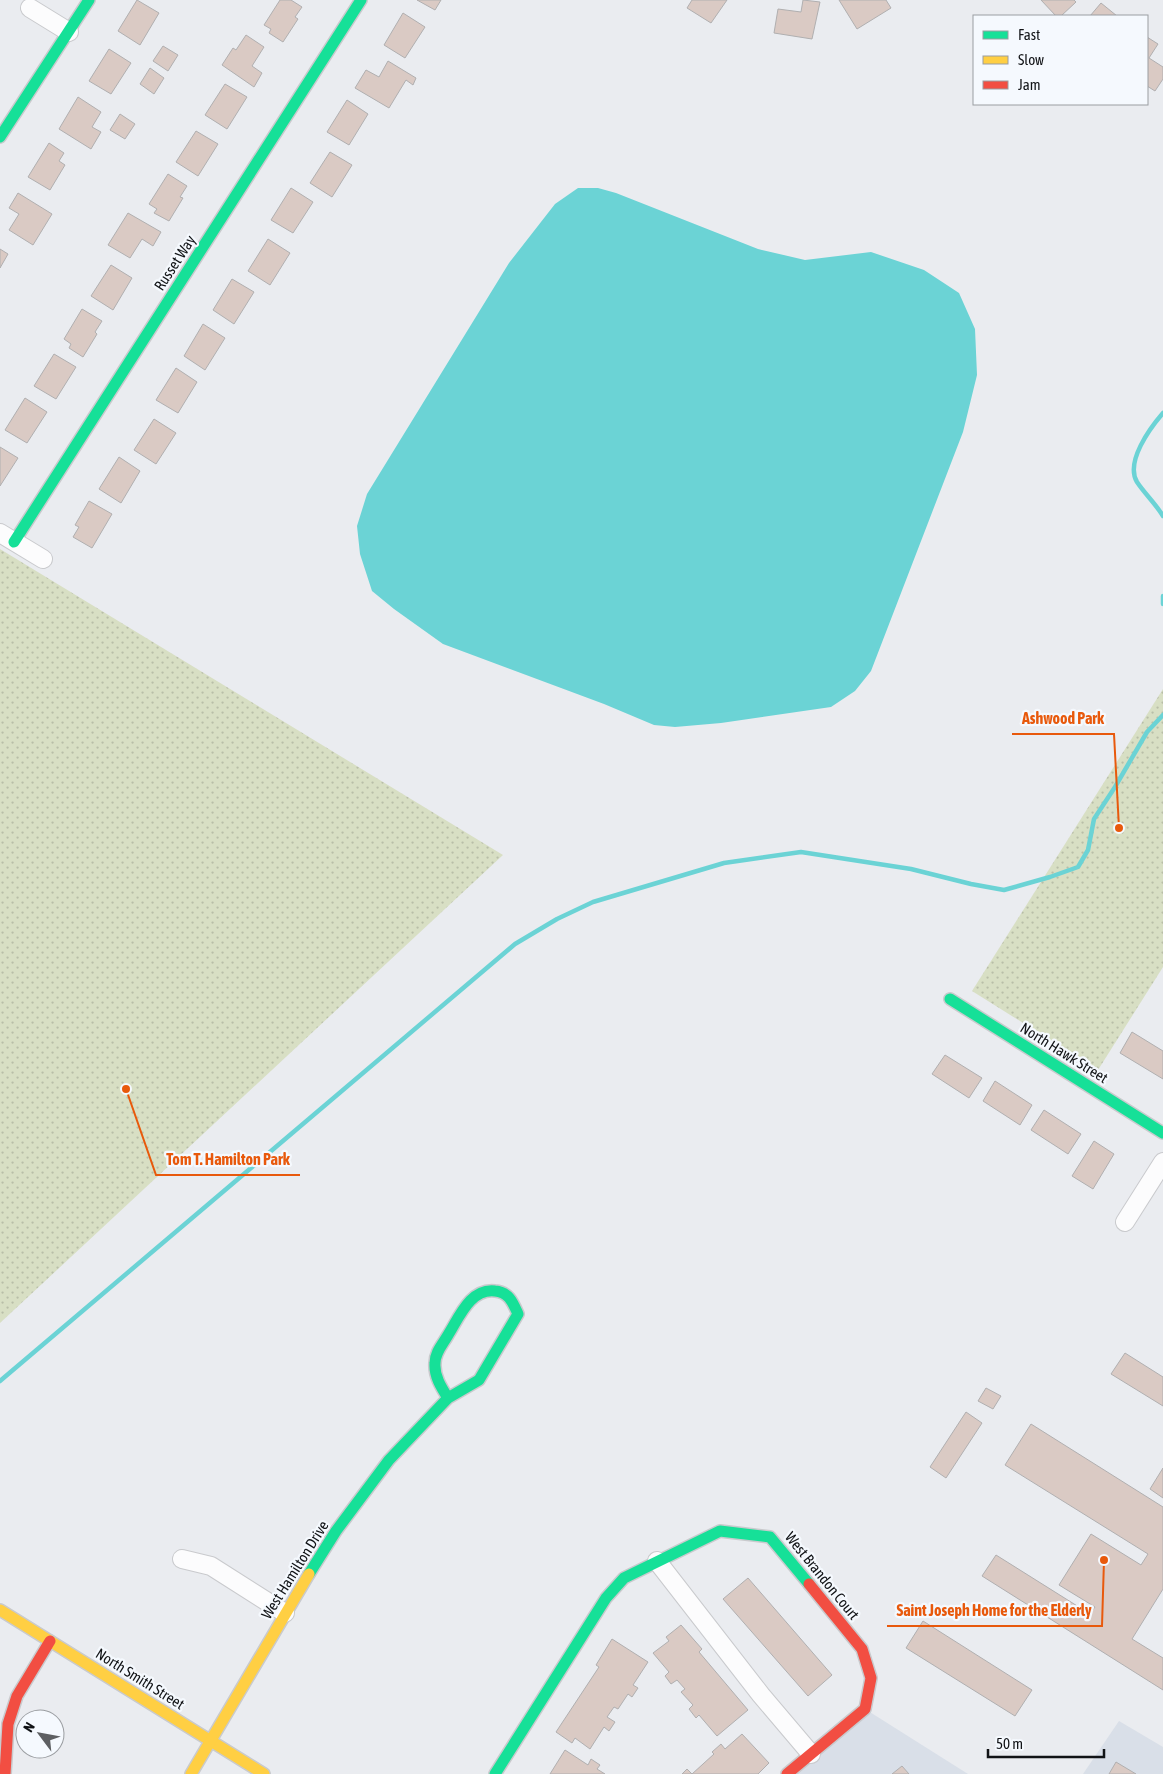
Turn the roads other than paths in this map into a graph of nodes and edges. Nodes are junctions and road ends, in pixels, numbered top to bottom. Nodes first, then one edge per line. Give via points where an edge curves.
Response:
1 (89, 0) edge
2 (361, 0) edge
3 (30, 8) dead end
4 (69, 32) junction
5 (0, 137) edge
6 (7, 538) edge
7 (43, 559) dead end
8 (950, 999) dead end
9 (1163, 1133) edge
10 (1163, 1162) edge
11 (1125, 1222) dead end
12 (448, 1398) junction
13 (182, 1559) dead end
14 (657, 1561) junction
15 (0, 1610) edge
16 (285, 1613) junction
17 (50, 1641) junction
18 (210, 1739) junction
19 (810, 1754) junction
20 (5, 1774) edge
21 (191, 1774) edge
22 (264, 1774) edge
23 (496, 1774) edge
24 (787, 1774) edge

1 - 4 street
2 - 6 street, Russet Way
3 - 4 street
4 - 5 street
6 - 7 street
8 - 9 street, North Hawk Street
10 - 11 street
12 - 12 street, West Hamilton Drive via 434,1370 435,1358 470,1300 479,1292 490,1289 503,1292 513,1301 518,1314 479,1380
12 - 16 street, West Hamilton Drive via 389,1460 336,1531
13 - 16 street via 210,1566
14 - 19 street
14 - 19 street, West Brandon Court via 720,1531 770,1537 862,1649 871,1678 864,1709
14 - 23 street, West Brandon Court via 624,1578 606,1598
15 - 17 street, North Smith Street
16 - 18 street, West Hamilton Drive
17 - 18 street, North Smith Street
17 - 20 street via 17,1696 8,1724
18 - 21 street, West Hamilton Drive
18 - 22 street, North Smith Street
19 - 24 street, West Brandon Court

